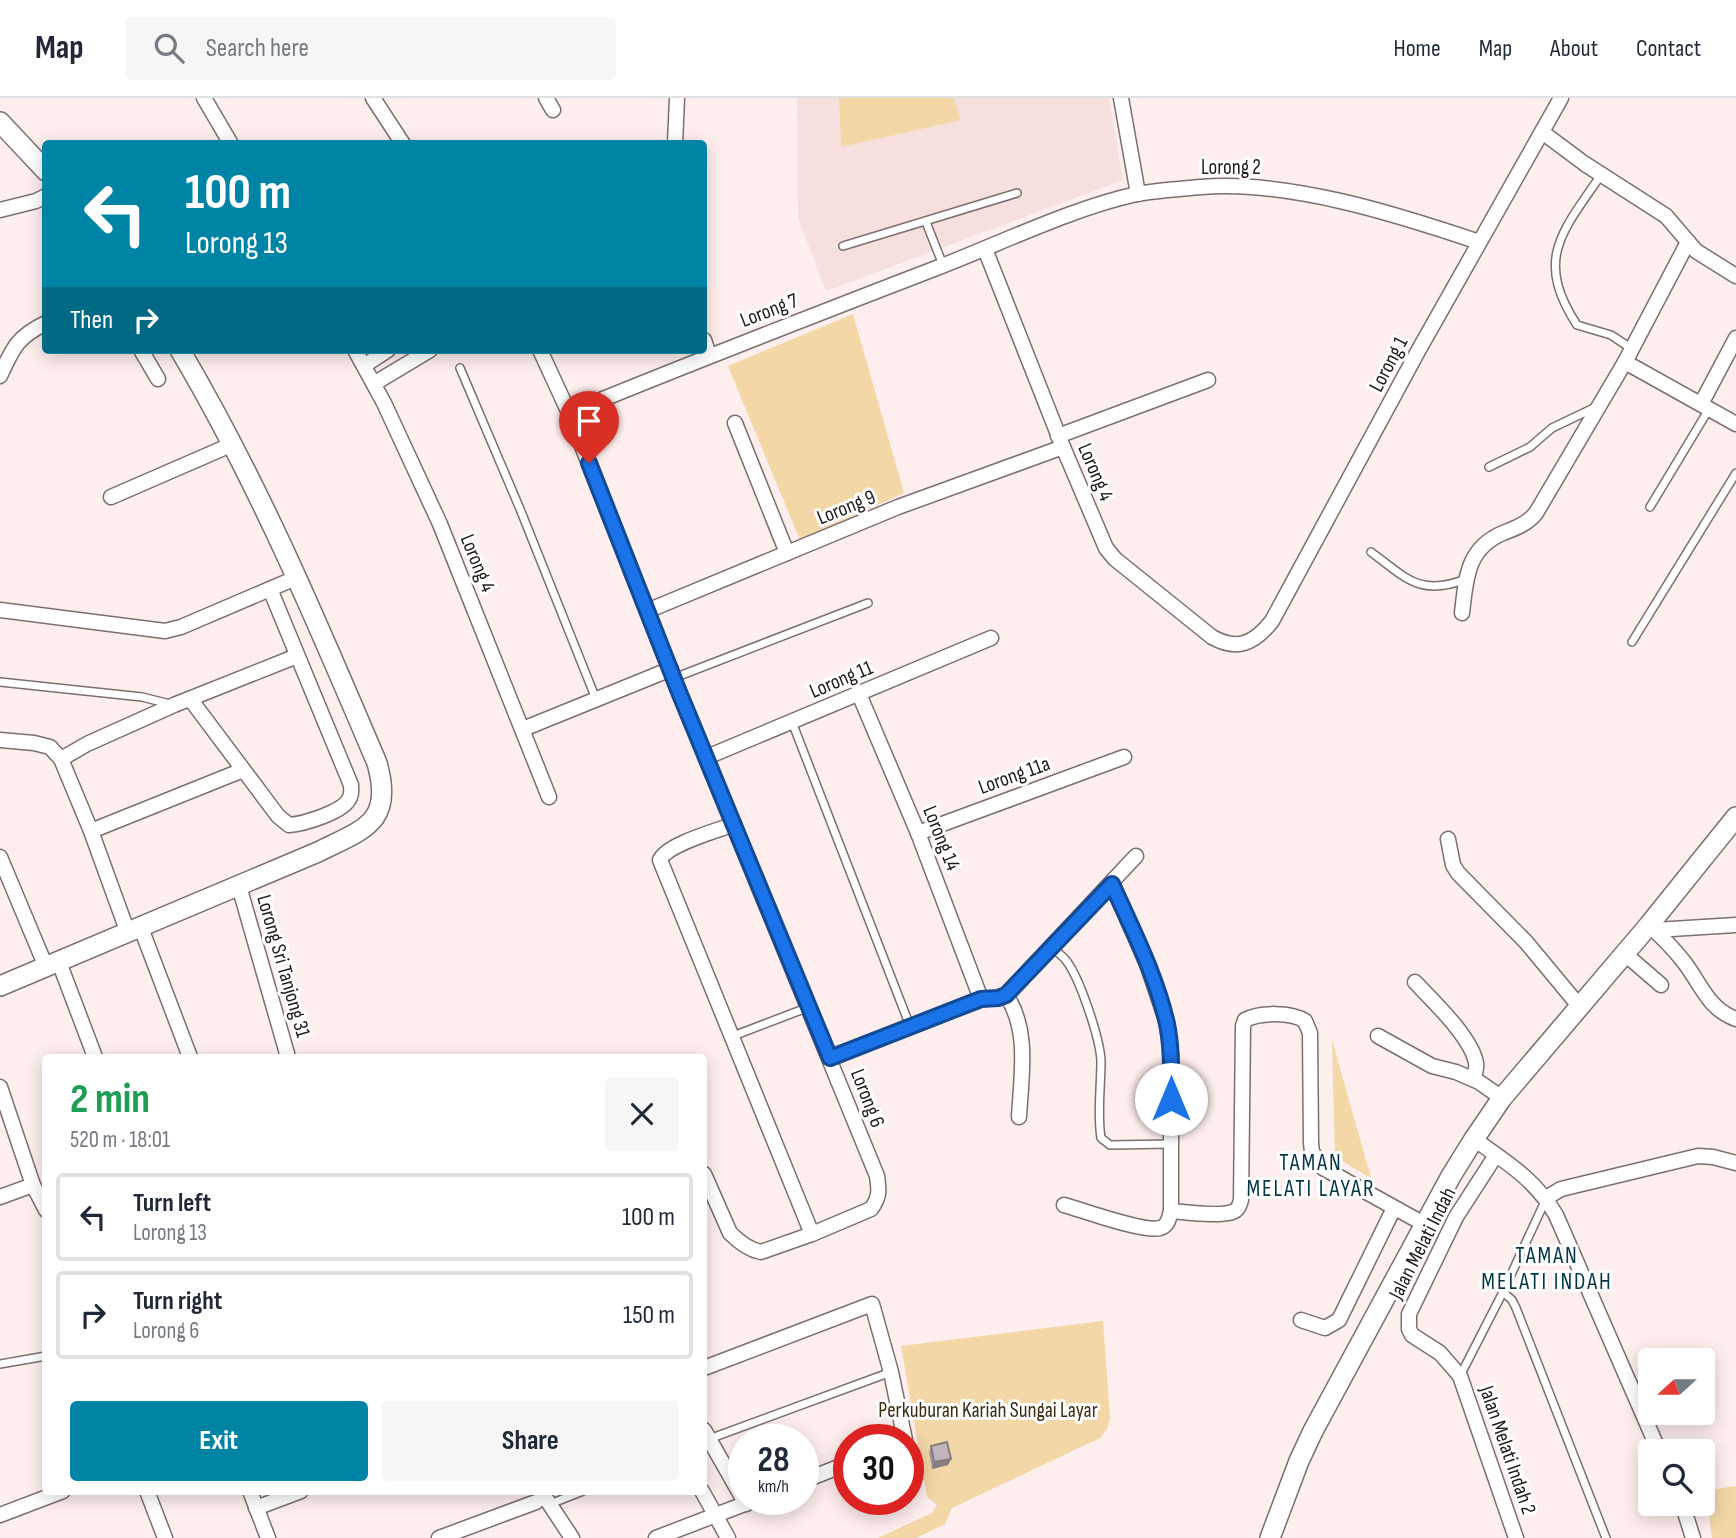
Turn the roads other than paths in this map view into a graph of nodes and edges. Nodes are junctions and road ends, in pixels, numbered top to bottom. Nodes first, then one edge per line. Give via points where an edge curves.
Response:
1 (205, 98) edge
2 (373, 98) edge
3 (677, 98) edge
4 (1121, 98) edge
5 (1561, 98) edge
6 (0, 122) edge
7 (1542, 132) junction
8 (229, 140) edge
9 (401, 140) edge
10 (675, 140) edge
11 (42, 168) edge
12 (1601, 175) junction
13 (1017, 193) dead end
14 (1138, 194) junction
15 (42, 198) edge
16 (0, 210) edge
17 (926, 222) junction
18 (1688, 242) junction
19 (1479, 243) junction
20 (843, 246) dead end
21 (985, 249) junction
22 (943, 266) junction
23 (1736, 276) edge
24 (42, 325) edge
25 (1736, 338) edge
26 (707, 349) edge
27 (143, 354) edge
28 (182, 354) edge
29 (358, 354) edge
30 (382, 354) edge
31 (423, 354) edge
32 (542, 354) edge
33 (709, 355) junction
34 (1629, 356) junction
35 (365, 365) junction
36 (460, 368) dead end
37 (0, 376) edge
38 (158, 379) dead end
39 (1208, 380) dead end
40 (375, 383) junction
41 (1600, 405) junction
42 (1705, 407) junction
43 (569, 413) junction
44 (735, 423) dead end
45 (1736, 424) edge
46 (1060, 442) junction
47 (233, 444) junction
48 (1489, 467) dead end
49 (1736, 473) edge
50 (111, 497) dead end
51 (1650, 507) dead end
52 (1371, 552) dead end
53 (788, 553) junction
54 (298, 577) junction
55 (1466, 579) junction
56 (270, 589) junction
57 (868, 603) dead end
58 (0, 610) edge
59 (647, 611) junction
60 (1462, 612) dead end
61 (991, 638) dead end
62 (1632, 642) dead end
63 (1246, 643) joint
64 (297, 656) junction
65 (672, 674) junction
66 (0, 682) edge
67 (859, 694) junction
68 (596, 699) junction
69 (191, 700) junction
70 (174, 705) junction
71 (792, 722) junction
72 (523, 729) junction
73 (0, 740) edge
74 (707, 757) junction
75 (1124, 757) dead end
76 (61, 759) junction
77 (243, 770) junction
78 (549, 797) dead end
79 (1736, 817) edge
80 (734, 824) junction
81 (91, 831) junction
82 (918, 833) junction
83 (1448, 839) dead end
84 (1136, 856) dead end
85 (0, 857) edge
86 (1112, 884) junction
87 (239, 886) junction
88 (1736, 925) edge
89 (1652, 928) junction
90 (134, 930) junction
91 (1051, 947) junction
92 (1625, 954) junction
93 (52, 965) junction
94 (1415, 982) dead end
95 (1661, 985) dead end
96 (0, 986) edge
97 (1006, 995) junction
98 (981, 999) junction
99 (809, 1007) junction
100 (1580, 1007) junction
101 (1736, 1020) edge
102 (911, 1026) junction
103 (733, 1036) junction
104 (1378, 1036) dead end
105 (94, 1054) edge
106 (189, 1054) edge
107 (287, 1054) edge
108 (830, 1058) junction
109 (1473, 1079) junction
110 (0, 1087) edge
111 (1502, 1098) junction
112 (1019, 1117) dead end
113 (1474, 1139) junction
114 (1171, 1144) junction
115 (1496, 1155) junction
116 (1736, 1163) edge
117 (707, 1182) edge
118 (33, 1185) junction
119 (0, 1197) edge
120 (1546, 1198) junction
121 (42, 1203) edge
122 (1064, 1205) dead end
123 (1394, 1208) junction
124 (1171, 1211) junction
125 (1424, 1224) junction
126 (812, 1234) junction
127 (1503, 1292) junction
128 (1301, 1320) dead end
129 (42, 1357) edge
130 (0, 1364) edge
131 (707, 1367) edge
132 (891, 1373) junction
133 (1460, 1376) junction
134 (902, 1424) edge
135 (707, 1435) edge
136 (707, 1436) edge
137 (1655, 1439) edge
138 (728, 1468) edge
139 (51, 1495) edge
140 (149, 1495) edge
141 (251, 1495) edge
142 (290, 1495) edge
143 (563, 1495) edge
144 (704, 1495) edge
145 (543, 1499) edge
146 (256, 1508) junction
147 (728, 1510) edge
148 (0, 1514) edge
149 (715, 1515) junction
150 (1686, 1516) edge
151 (459, 1535) edge
152 (165, 1538) edge
153 (268, 1538) edge
154 (439, 1538) edge
155 (572, 1538) edge
156 (656, 1538) edge
157 (728, 1538) edge
158 (1270, 1538) edge
159 (1516, 1538) edge
160 (1606, 1538) edge
161 (1693, 1538) edge

1 - 8 street
2 - 9 street
3 - 10 street
4 - 14 street
5 - 7 street, Lorong 1
6 - 11 street
7 - 12 street
7 - 19 street, Lorong 1
12 - 18 street via 1666,216
12 - 34 lane via 1567,226 1554,259 1556,285 1577,325 1611,335
13 - 17 lane
14 - 19 street, Lorong 2 via 1202,187 1273,188 1400,218
14 - 21 street, Lorong 2
15 - 16 street
17 - 20 lane
17 - 22 lane
18 - 23 street
18 - 34 street
19 - 63 street, Lorong 1 via 1272,621
21 - 22 street, Lorong 7
21 - 46 street, Lorong 4
22 - 33 street, Lorong 7
24 - 37 street via 15,344
25 - 42 street
26 - 33 street
27 - 38 street
28 - 47 street
29 - 35 street, Lorong 4
30 - 35 street
31 - 40 street
32 - 43 street, Lorong 6
33 - 43 street, Lorong 7
34 - 41 street
34 - 42 street
35 - 40 street, Lorong 4
36 - 68 lane
39 - 46 street, Lorong 9
40 - 72 street, Lorong 4 via 440,524
41 - 48 lane
41 - 55 street via 1536,513 1482,546
42 - 45 street
42 - 51 lane
43 - 59 street, Lorong 6
44 - 53 street
46 - 53 street, Lorong 9
46 - 63 street, Lorong 4 via 1110,554 1212,637 1226,645
47 - 50 street
47 - 54 street
49 - 62 lane
52 - 55 lane via 1422,585 1447,587
53 - 59 street, Lorong 9
54 - 56 street
54 - 87 street via 377,763 384,786 382,804 373,820 359,831
55 - 60 street
56 - 58 street via 165,631
56 - 64 street
57 - 65 lane
59 - 65 street, Lorong 6
61 - 67 street, Lorong 11
64 - 69 street
64 - 77 street via 351,785 350,798 342,807 313,820 289,825
65 - 68 street
65 - 74 street, Lorong 6
66 - 70 lane
67 - 71 street, Lorong 11
67 - 82 street, Lorong 14
68 - 72 street
69 - 70 street
69 - 77 street
70 - 76 street
71 - 74 street, Lorong 11
71 - 102 lane
72 - 78 street, Lorong 4
73 - 76 street via 50,747
74 - 80 street, Lorong 6
75 - 82 street, Lorong 11a
76 - 81 street
77 - 81 street
79 - 89 street
80 - 99 street, Lorong 6
80 - 103 street via 680,845 660,860
81 - 90 street
82 - 98 street, Lorong 14
83 - 100 street via 1458,873 1526,942
84 - 86 street
85 - 93 street
86 - 91 street
86 - 114 street via 1167,1023
87 - 90 street
87 - 107 street, Lorong Sri Tanjong 31
88 - 89 street
89 - 92 street
89 - 101 street via 1685,964 1713,1005
90 - 93 street
90 - 106 street
91 - 97 street
91 - 114 lane via 1073,970 1099,1042 1101,1138 1110,1144
92 - 95 street
92 - 100 street
93 - 96 street
93 - 105 street
94 - 109 street via 1472,1052 1477,1068
97 - 98 street
97 - 112 street via 1021,1036
98 - 102 street
99 - 103 lane
99 - 108 street, Lorong 6
100 - 111 street
102 - 108 street
103 - 126 street
104 - 109 street via 1432,1066
108 - 126 street, Lorong 6 via 879,1190 871,1209
109 - 111 street
110 - 118 street
111 - 113 street
113 - 115 street
113 - 125 street
114 - 124 street
115 - 120 street
115 - 133 street, Jalan Melati Indah via 1456,1217 1409,1314 1412,1335 1440,1353
116 - 120 street via 1698,1156 1561,1189
117 - 126 street, Lorong 6 via 724,1224 746,1245 761,1252
118 - 119 street
118 - 121 street
120 - 127 lane
120 - 137 street
122 - 124 street via 1147,1229 1163,1227
123 - 124 street via 1323,1168 1312,1152 1310,1034 1305,1021 1294,1016 1256,1016 1242,1026 1238,1207 1222,1213
123 - 125 street
123 - 128 street via 1339,1320 1325,1328
125 - 158 street via 1313,1431
127 - 133 lane
127 - 160 lane via 1516,1308
129 - 130 lane
131 - 132 street via 870,1304
132 - 134 street
132 - 135 lane
133 - 159 street, Jalan Melati Indah 2
136 - 138 street
139 - 148 street
140 - 152 street
141 - 146 street
142 - 146 street
143 - 145 lane
144 - 149 street
145 - 151 street
145 - 155 street
146 - 153 street
147 - 149 street
149 - 156 street
149 - 157 street
150 - 161 street
151 - 154 street

